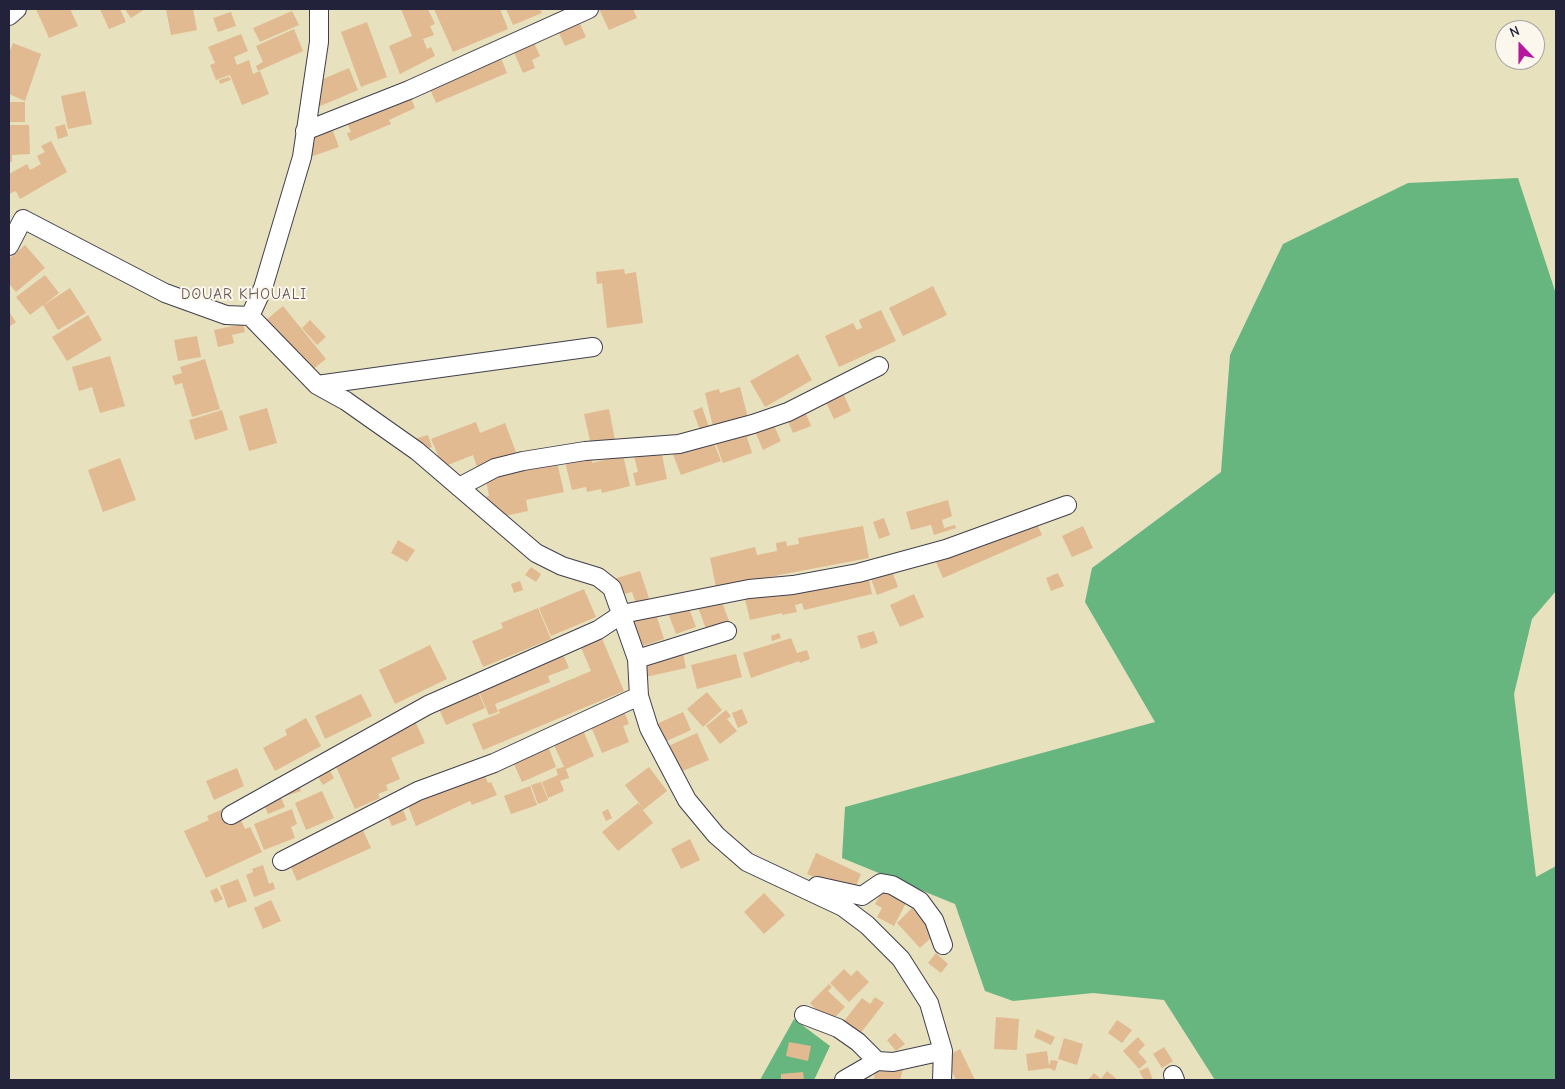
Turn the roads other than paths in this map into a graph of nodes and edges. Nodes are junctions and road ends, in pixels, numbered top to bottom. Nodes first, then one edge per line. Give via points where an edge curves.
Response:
1 (18, 9) edge
2 (319, 9) edge
3 (589, 9) edge
4 (9, 16) edge
5 (305, 131) junction
6 (16, 214) edge
7 (9, 246) edge
8 (250, 316) junction
9 (593, 347) dead end
10 (879, 366) dead end
11 (317, 385) junction
12 (460, 487) junction
13 (1067, 505) dead end
14 (622, 614) junction
15 (727, 632) dead end
16 (637, 659) junction
17 (639, 696) junction
18 (231, 815) dead end
19 (282, 861) dead end
20 (805, 889) junction
21 (943, 946) dead end
22 (804, 1015) dead end
23 (943, 1051) junction
24 (877, 1061) junction
25 (844, 1080) edge
26 (942, 1080) edge

1 - 4 street
2 - 5 street via 319,42
3 - 5 street via 409,90
5 - 8 street via 302,157 264,288
6 - 7 street
6 - 8 street via 164,293 226,315
8 - 11 street
9 - 11 street
10 - 12 street via 788,412 753,424 679,444 585,451 522,461 495,468
11 - 12 street via 346,401 417,451
12 - 14 street via 536,553 562,566 598,577 612,588
13 - 14 street via 946,549 858,573 794,585 748,589
14 - 16 street
14 - 18 street via 598,630 428,705
15 - 16 street
16 - 17 street
17 - 19 street via 494,763 418,791
17 - 20 street via 649,728 687,800 716,835 747,862
20 - 21 street via 810,885 819,886 862,896 881,884 892,885 920,901 934,920
20 - 23 street via 843,908 866,925 901,960 929,1003
22 - 24 street via 838,1028
23 - 24 street via 893,1062
23 - 26 street
24 - 25 street

